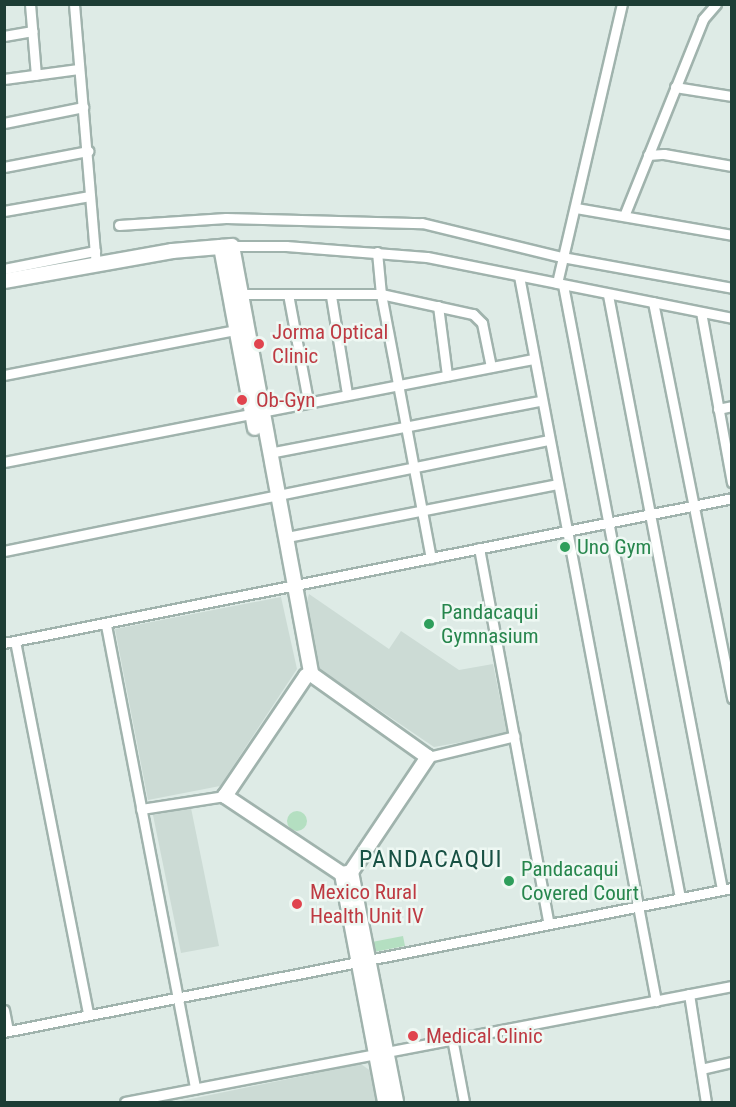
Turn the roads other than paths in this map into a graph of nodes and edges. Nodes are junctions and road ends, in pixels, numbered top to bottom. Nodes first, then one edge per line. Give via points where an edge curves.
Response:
1 (30, 4) edge
2 (74, 4) edge
3 (622, 4) edge
4 (716, 4) edge
5 (33, 31) junction
6 (4, 36) edge
7 (78, 69) junction
8 (36, 75) junction
9 (4, 79) edge
10 (675, 87) junction
11 (732, 96) edge
12 (83, 107) junction
13 (4, 123) edge
14 (88, 151) junction
15 (648, 155) junction
16 (732, 166) edge
17 (4, 167) edge
18 (90, 196) junction
19 (576, 208) junction
20 (4, 212) edge
21 (624, 216) junction
22 (118, 225) dead end
23 (732, 235) edge
24 (226, 247) junction
25 (377, 252) junction
26 (96, 257) junction
27 (562, 257) junction
28 (59, 264) junction
29 (4, 270) edge
30 (519, 276) junction
31 (4, 281) edge
32 (560, 284) junction
33 (732, 288) edge
34 (240, 294) junction
35 (288, 294) junction
36 (381, 294) junction
37 (608, 295) junction
38 (331, 296) junction
39 (653, 302) junction
40 (438, 306) junction
41 (701, 312) junction
42 (732, 318) edge
43 (241, 329) junction
44 (533, 359) junction
45 (491, 367) junction
46 (4, 375) edge
47 (447, 375) junction
48 (399, 384) junction
49 (347, 394) junction
50 (308, 400) junction
51 (540, 401) junction
52 (732, 406) edge
53 (718, 409) junction
54 (257, 411) junction
55 (406, 427) junction
56 (548, 440) junction
57 (269, 453) junction
58 (4, 462) edge
59 (416, 470) junction
60 (732, 482) edge
61 (557, 484) junction
62 (274, 496) junction
63 (732, 498) edge
64 (694, 506) junction
65 (422, 511) junction
66 (650, 515) junction
67 (608, 524) junction
68 (566, 532) junction
69 (287, 537) junction
70 (479, 548) junction
71 (4, 551) edge
72 (431, 558) junction
73 (292, 584) junction
74 (106, 625) junction
75 (15, 641) junction
76 (4, 643) edge
77 (308, 675) junction
78 (732, 698) edge
79 (515, 736) junction
80 (428, 757) junction
81 (225, 796) junction
82 (141, 809) junction
83 (346, 873) junction
84 (727, 889) edge
85 (680, 898) junction
86 (638, 906) junction
87 (548, 921) junction
88 (364, 961) junction
89 (732, 986) edge
90 (689, 994) junction
91 (178, 995) junction
92 (656, 1001) junction
93 (4, 1010) edge
94 (88, 1014) junction
95 (6, 1031) edge
96 (452, 1038) junction
97 (380, 1055) junction
98 (732, 1062) edge
99 (701, 1069) junction
100 (195, 1089) junction
101 (125, 1102) edge
102 (385, 1102) edge
103 (396, 1102) edge
104 (464, 1102) edge
105 (706, 1102) edge

1 - 5 street
2 - 7 street
3 - 19 street
4 - 10 street via 706,12
5 - 6 street
5 - 8 street
7 - 8 street
7 - 12 street
8 - 9 street
10 - 11 street
10 - 15 street
12 - 13 street
12 - 14 street
14 - 17 street
14 - 18 street
15 - 16 street via 664,154
15 - 21 street
18 - 20 street
18 - 26 street
19 - 21 street
19 - 27 street
21 - 23 street
22 - 27 street via 226,218 413,222
24 - 25 street
24 - 26 street
24 - 34 street
24 - 43 street
25 - 30 street via 427,257
25 - 36 street
26 - 28 street
27 - 32 street
27 - 33 street
28 - 29 street
28 - 31 street
30 - 32 street
30 - 44 street
32 - 37 street
32 - 67 street
34 - 35 street
34 - 43 street
35 - 38 street
35 - 50 street
36 - 38 street
36 - 40 street
36 - 48 street
37 - 39 street
37 - 66 street
38 - 49 street
39 - 41 street
39 - 64 street
40 - 45 street via 477,316
40 - 47 street
41 - 42 street
41 - 53 street
43 - 46 street
43 - 54 street
44 - 45 street
44 - 51 street
45 - 47 street
47 - 48 street
48 - 49 street
48 - 55 street
49 - 50 street
50 - 54 street
51 - 55 street
51 - 56 street
52 - 53 street
53 - 60 street
54 - 57 street
54 - 58 street
54 - 62 street
55 - 57 street
55 - 59 street
56 - 59 street
56 - 61 street
57 - 62 street
59 - 62 street
59 - 65 street
61 - 65 street
61 - 68 street
62 - 69 street
62 - 71 street
62 - 73 street
63 - 64 street
64 - 66 street
64 - 78 street
65 - 69 street
65 - 72 street
66 - 67 street
66 - 84 street
67 - 68 street
67 - 85 street
68 - 70 street
68 - 86 street
69 - 73 street
70 - 72 street
70 - 79 street
72 - 73 street
73 - 74 street
73 - 77 street
74 - 75 street
74 - 82 street
75 - 76 street
75 - 94 street
77 - 80 street
77 - 81 street
79 - 80 street
79 - 87 street
80 - 83 street
81 - 82 street
81 - 83 street
82 - 91 street
83 - 88 street
84 - 85 street
85 - 86 street
86 - 87 street
86 - 92 street
87 - 88 street
88 - 91 street
88 - 97 street
89 - 90 street
90 - 92 street
90 - 99 street
91 - 94 street
91 - 100 street
92 - 96 street
93 - 95 street
94 - 95 street
96 - 97 street
96 - 104 street
97 - 100 street
97 - 102 street
97 - 103 street
98 - 99 street
99 - 105 street
100 - 101 street

